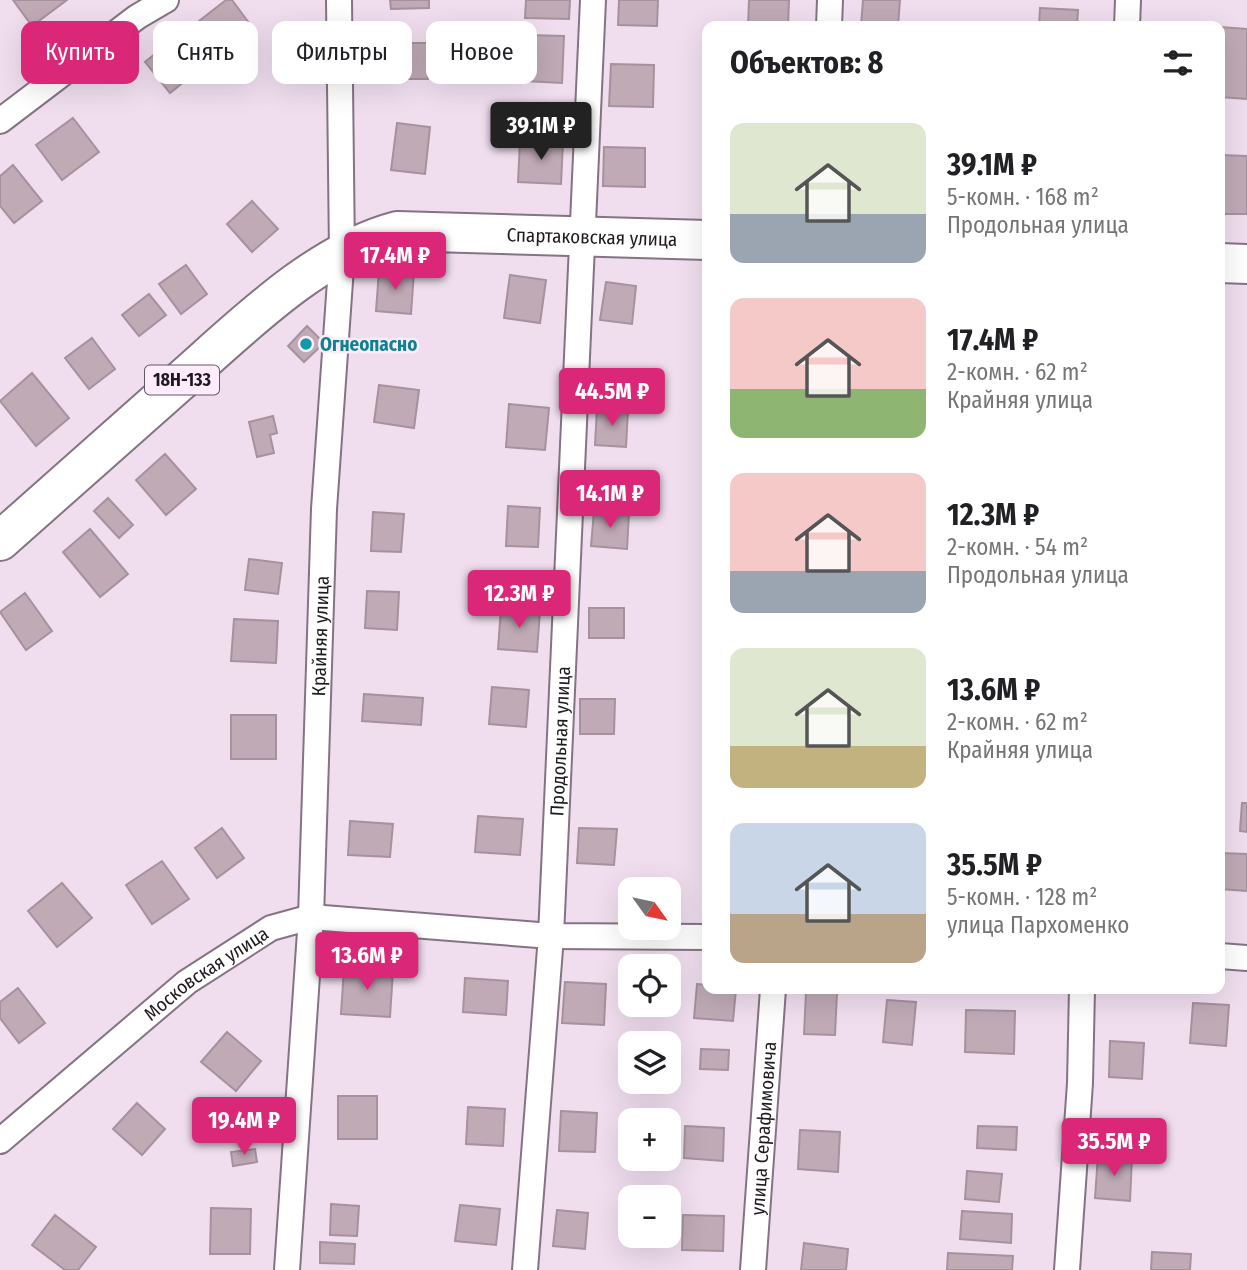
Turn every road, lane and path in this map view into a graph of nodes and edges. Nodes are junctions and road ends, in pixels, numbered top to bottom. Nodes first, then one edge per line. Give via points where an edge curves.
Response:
1 (166, 0) edge
2 (340, 0) edge
3 (593, 0) edge
4 (831, 0) edge
5 (1128, 0) edge
6 (829, 21) edge
7 (1127, 21) edge
8 (0, 121) edge
9 (581, 234) junction
10 (702, 240) edge
11 (342, 253) junction
12 (1225, 263) edge
13 (1247, 264) edge
14 (0, 541) edge
15 (311, 917) junction
16 (551, 936) junction
17 (702, 937) edge
18 (1225, 956) edge
19 (1247, 958) edge
20 (773, 994) edge
21 (1082, 994) edge
22 (0, 1141) edge
23 (287, 1270) edge
24 (525, 1270) edge
25 (753, 1270) edge
26 (1067, 1270) edge

1 - 8 street
2 - 11 street, Крайняя улица
3 - 9 street, Продольная улица
4 - 6 street
5 - 7 street
9 - 10 main road, Спартаковская улица / 18Н-133
9 - 11 main road, Спартаковская улица / 18Н-133 via 397,231 367,239
9 - 16 street, Продольная улица
11 - 14 main road, Спартаковская улица / 18Н-133 via 235,334
11 - 15 street, Крайняя улица via 324,509
12 - 13 main road
15 - 16 street, Московская улица
15 - 22 street, Московская улица via 271,928 187,982
15 - 23 street, Крайняя улица
16 - 17 street, Московская улица
16 - 24 street, Продольная улица
18 - 19 street
20 - 25 street, улица Серафимовича
21 - 26 street

